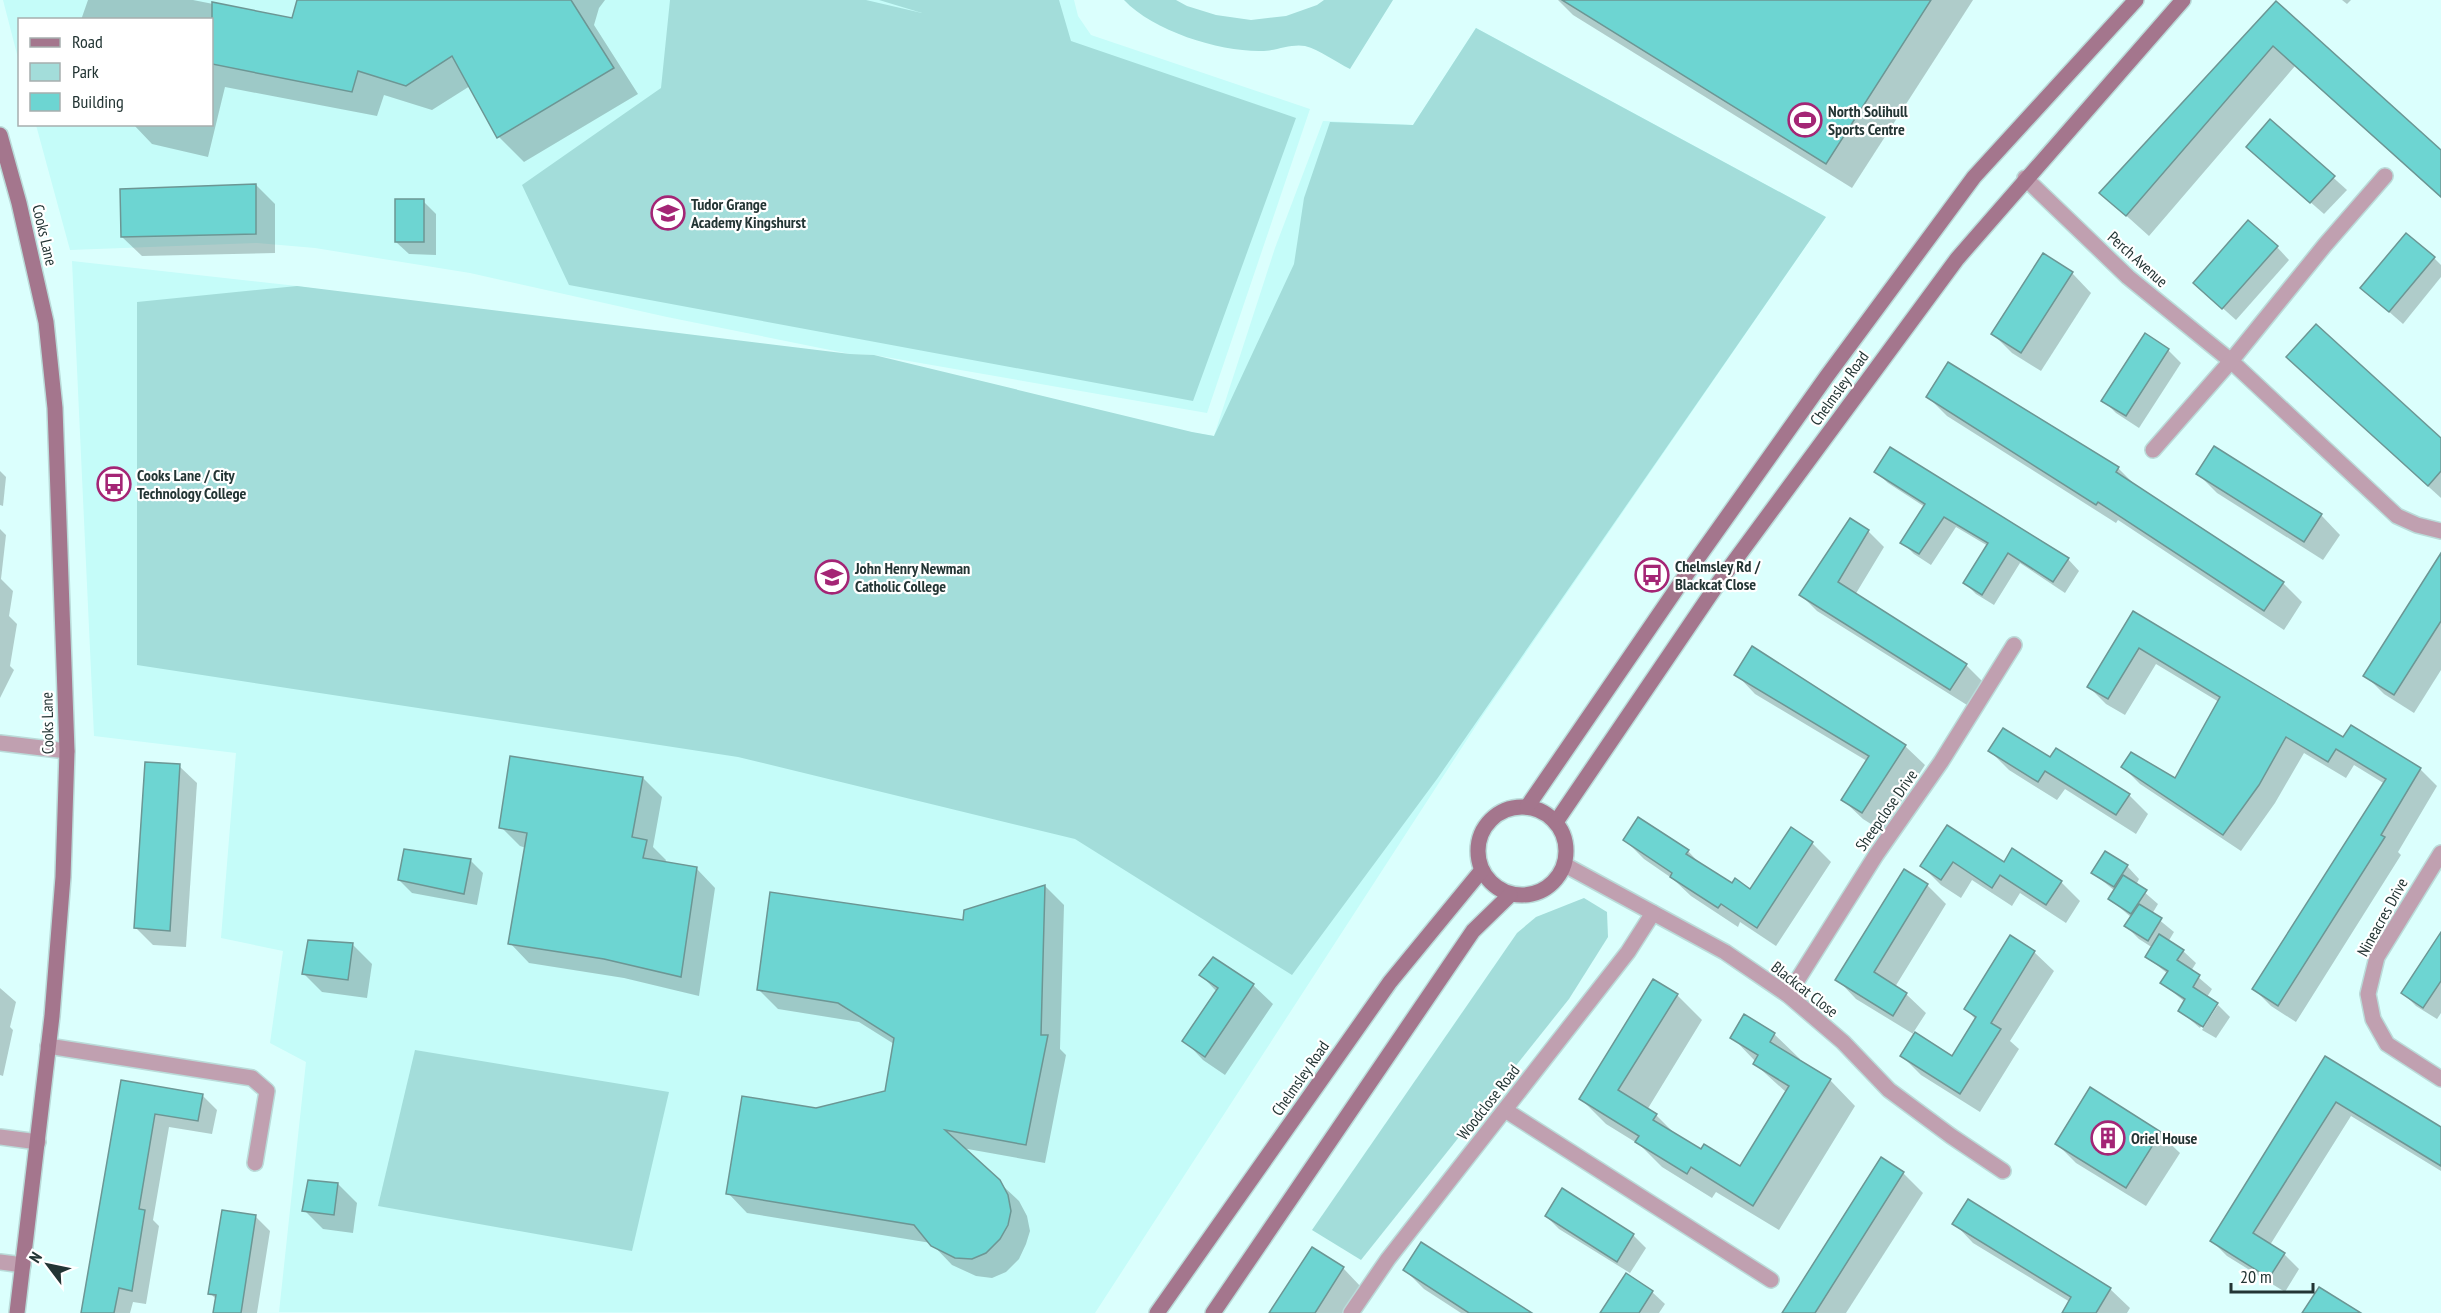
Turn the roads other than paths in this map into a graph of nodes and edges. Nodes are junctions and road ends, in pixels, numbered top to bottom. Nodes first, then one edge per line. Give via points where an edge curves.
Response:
1 (2136, 0) edge
2 (2183, 0) edge
3 (0, 135) edge
4 (2385, 176) dead end
5 (2025, 178) junction
6 (2231, 361) junction
7 (2152, 450) dead end
8 (2441, 531) edge
9 (2014, 645) dead end
10 (0, 743) edge
11 (66, 751) junction
12 (1527, 807) junction
13 (1556, 822) junction
14 (2441, 853) edge
15 (1565, 865) junction
16 (1482, 870) junction
17 (1510, 895) junction
18 (1653, 913) junction
19 (1788, 995) junction
20 (48, 1047) junction
21 (2441, 1079) edge
22 (1504, 1110) junction
23 (0, 1137) edge
24 (38, 1142) junction
25 (255, 1163) dead end
26 (2003, 1171) dead end
27 (0, 1262) edge
28 (23, 1265) junction
29 (1771, 1280) dead end
30 (17, 1313) edge
31 (1157, 1313) edge
32 (1213, 1313) edge
33 (1351, 1313) edge

1 - 12 street, Chelmsley Road via 1974,177 1695,562
2 - 5 street, Chelmsley Road
3 - 11 street, Cooks Lane via 46,322 55,408
4 - 6 street
5 - 6 street, Perch Avenue via 2128,277
5 - 13 street, Chelmsley Road via 1957,259 1726,572
6 - 7 street
6 - 8 street, Perch Avenue via 2397,516
9 - 19 street, Sheepclose Drive
10 - 11 street
11 - 20 street, Cooks Lane via 63,877
12 - 13 street
12 - 16 street via 1498,814 1486,826 1478,848
13 - 15 street via 1566,840
14 - 21 street, Nineacres Drive via 2377,957 2368,994 2373,1019 2387,1044
15 - 17 street via 1546,890 1529,896
15 - 18 street, Blackcat Close
16 - 17 street via 1494,886
16 - 31 street, Chelmsley Road via 1390,982
17 - 32 street via 1473,932
18 - 19 street, Blackcat Close via 1725,952
18 - 22 street, Woodclose Road via 1628,952
19 - 26 street, Blackcat Close via 1843,1042 1889,1090
20 - 24 street, Cooks Lane
20 - 25 street via 252,1077 267,1091
22 - 29 street
22 - 33 street, Woodclose Road
23 - 24 street
24 - 28 street, Cooks Lane
27 - 28 street
28 - 30 street, Cooks Lane

